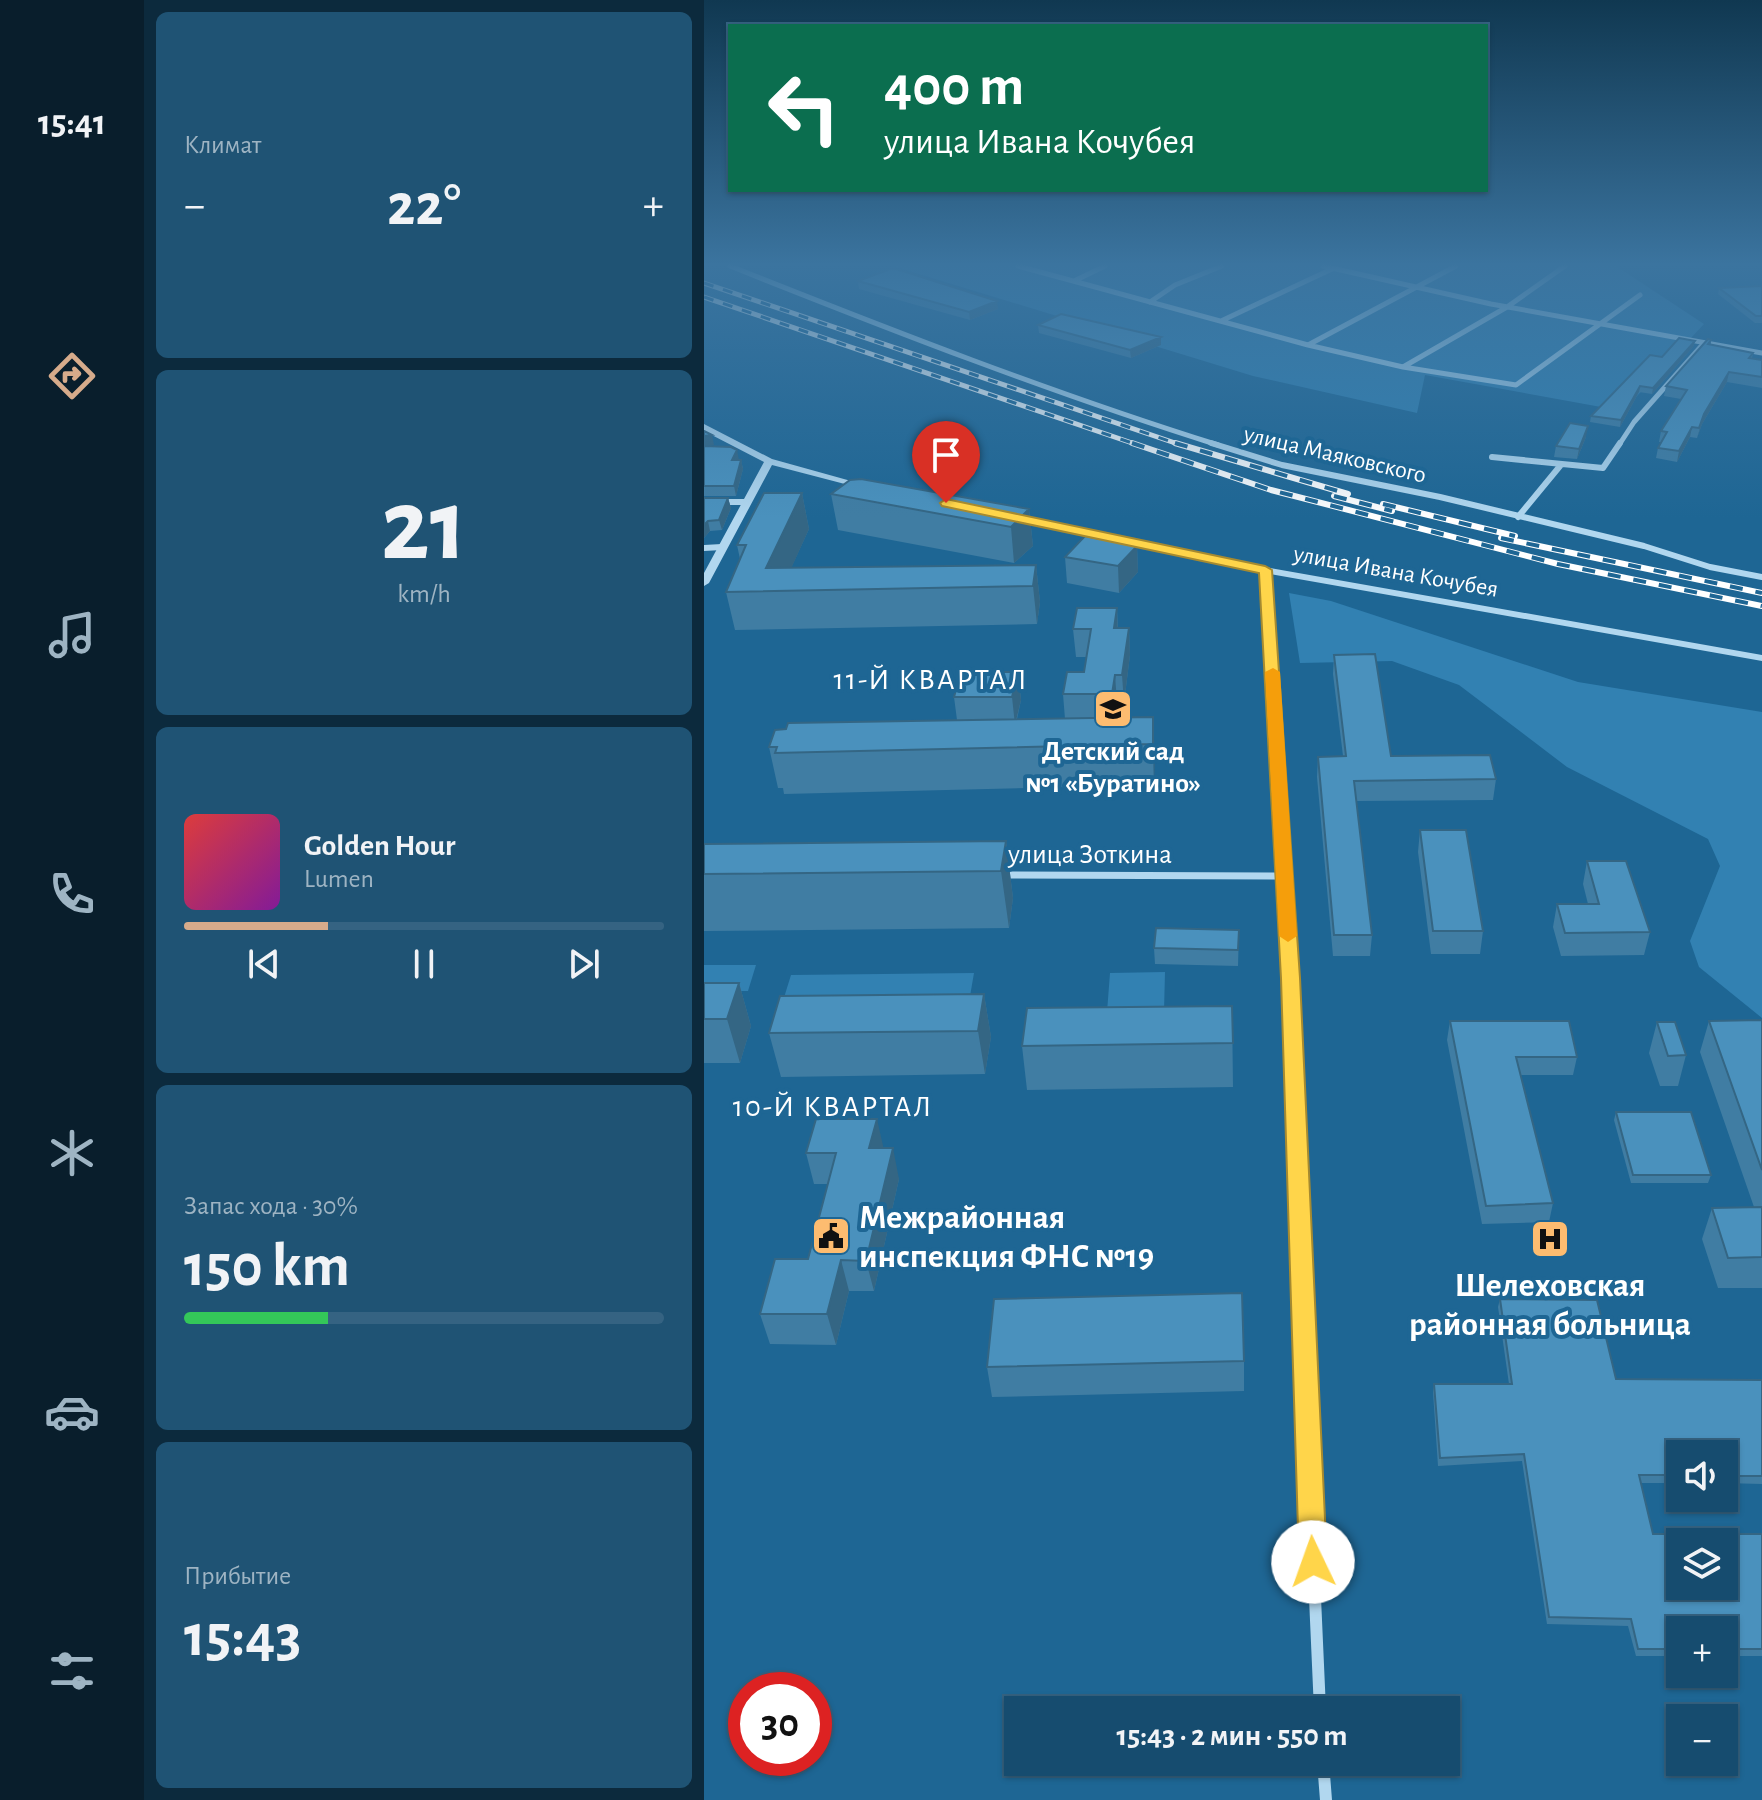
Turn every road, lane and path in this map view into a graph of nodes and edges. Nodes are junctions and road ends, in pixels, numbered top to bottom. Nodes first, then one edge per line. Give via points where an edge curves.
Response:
1 (945, 350) edge
2 (1330, 350) edge
3 (1432, 350) edge
4 (1566, 350) edge
5 (1698, 350) edge
6 (1403, 367) junction
7 (704, 427) edge
8 (732, 450) edge
9 (746, 450) junction
10 (1492, 457) dead end
11 (769, 461) junction
12 (1560, 466) junction
13 (870, 487) edge
14 (704, 502) edge
15 (747, 502) junction
16 (1005, 516) edge
17 (1518, 517) junction
18 (722, 547) junction
19 (704, 548) edge
20 (1265, 570) junction
21 (1762, 577) edge
22 (704, 583) edge
23 (1762, 658) edge
24 (992, 875) edge
25 (1285, 876) junction
26 (1319, 1696) edge
27 (1324, 1776) edge
28 (1326, 1800) edge

1 - 17 street, улица Маяковского via 1117,413 1282,465
2 - 6 street
3 - 6 street
4 - 6 street via 1516,385
5 - 12 street via 1634,422 1603,468
7 - 9 street
8 - 9 street
9 - 11 street
10 - 12 street
11 - 13 street
11 - 15 street
12 - 17 street
14 - 15 street
15 - 18 street
16 - 20 street, улица Ивана Кочубея
17 - 21 street, улица Маяковского
18 - 19 street
18 - 22 street
20 - 23 street, улица Ивана Кочубея
20 - 25 street
24 - 25 street, улица Зоткина
25 - 26 street
27 - 28 street

